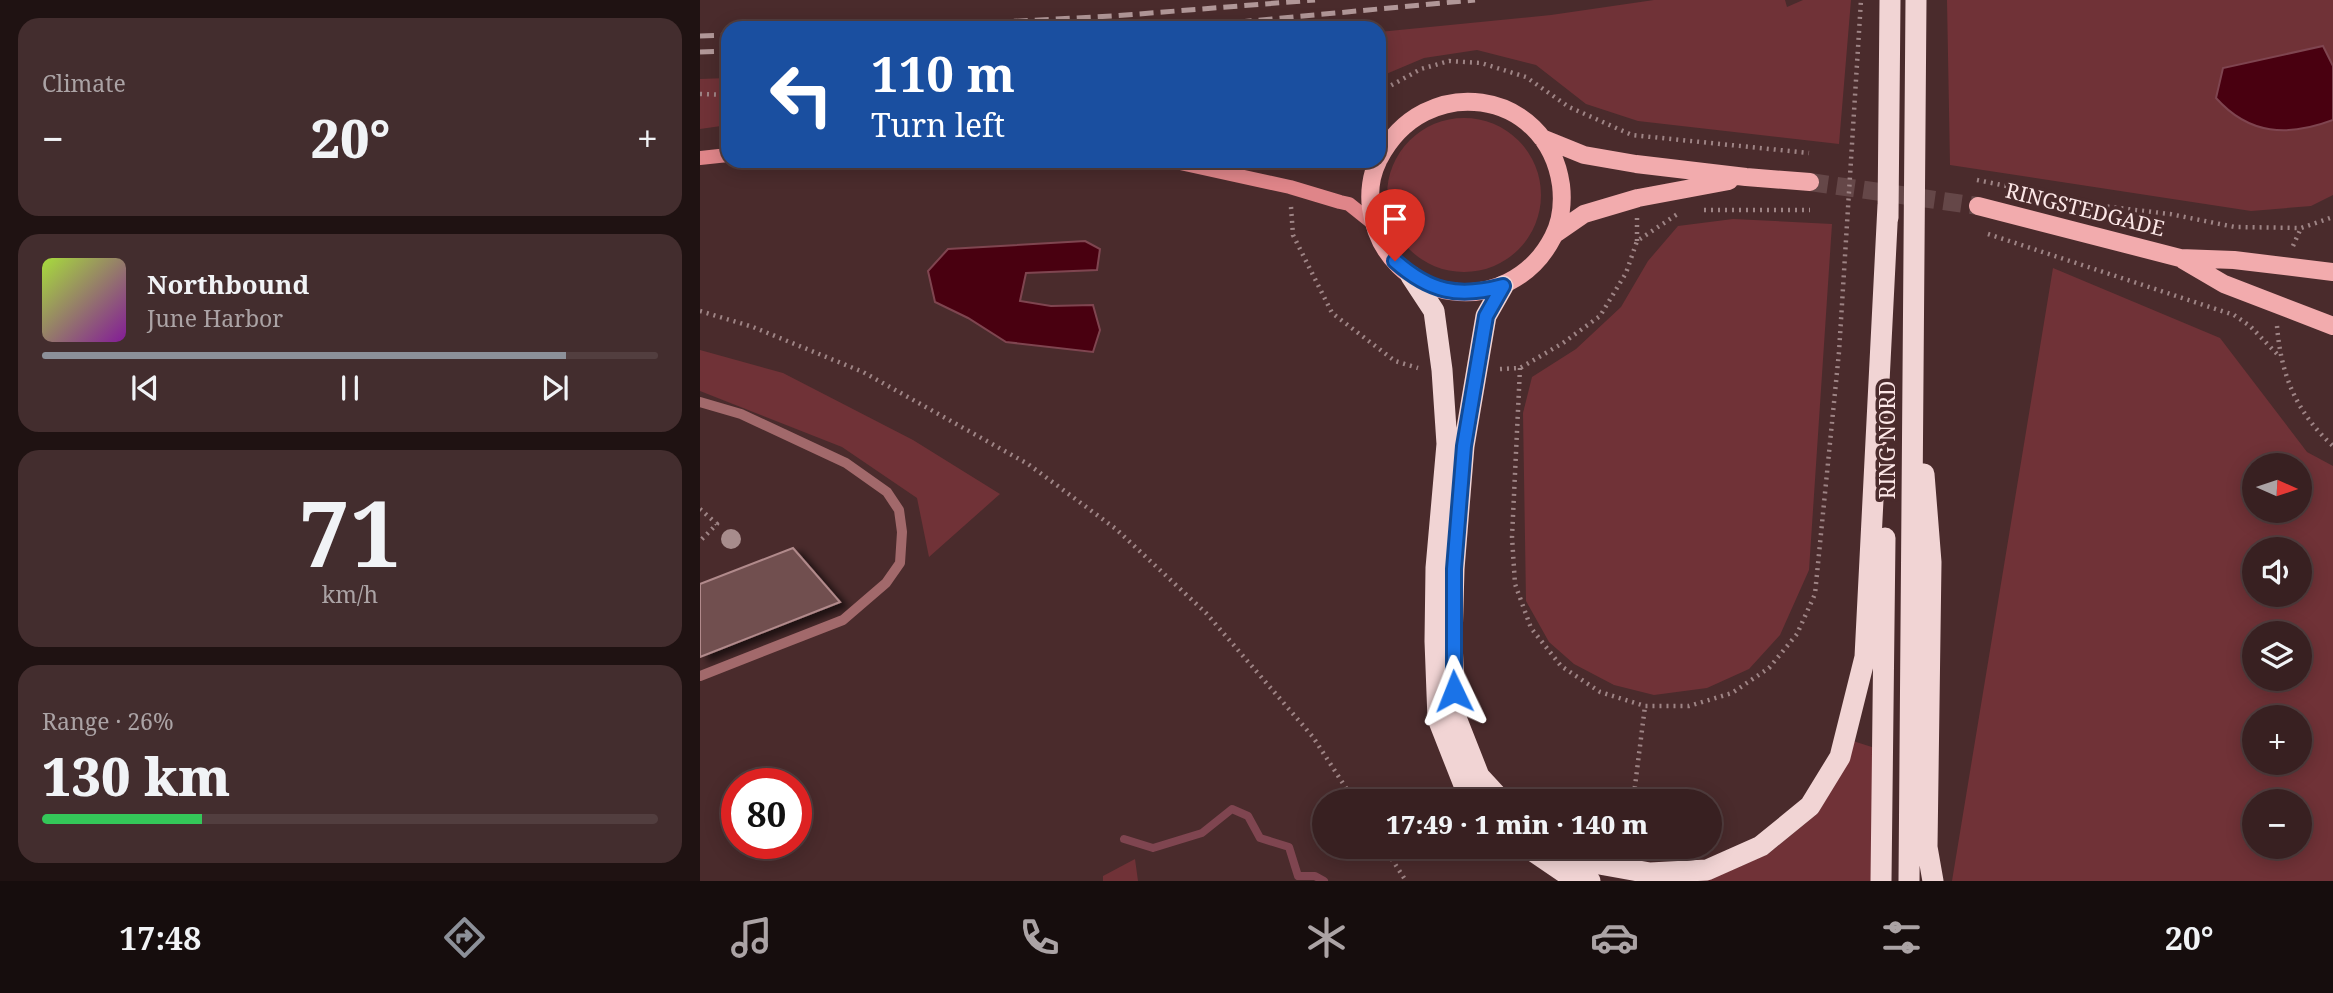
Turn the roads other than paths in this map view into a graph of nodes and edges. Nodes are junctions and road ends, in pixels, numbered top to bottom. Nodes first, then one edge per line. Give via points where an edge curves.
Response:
1 (1891, 0) edge
2 (1916, 0) edge
3 (1542, 138) junction
4 (1386, 140) edge
5 (721, 156) edge
6 (700, 158) edge
7 (1203, 168) edge
8 (1376, 168) edge
9 (1746, 177) junction
10 (1810, 182) tunnel mouth
11 (1888, 205) junction
12 (1978, 206) tunnel mouth
13 (1374, 224) junction
14 (1555, 234) junction
15 (2180, 258) junction
16 (2333, 272) edge
17 (1411, 276) junction
18 (1503, 286) junction
19 (1913, 310) junction
20 (2333, 326) edge
21 (700, 402) edge
22 (700, 677) edge
23 (1468, 789) edge
24 (1491, 789) edge
25 (1545, 859) edge
26 (1575, 859) edge
27 (1590, 881) edge
28 (1881, 881) edge
29 (1909, 881) edge
30 (1933, 881) edge

1 - 11 highway
2 - 19 highway, RING NORD
3 - 4 main road via 1521,118 1503,109 1464,101 1435,106
3 - 9 main road via 1584,155
3 - 14 main road via 1556,165 1562,195
5 - 6 street
7 - 13 street via 1349,204
8 - 13 main road via 1370,195
9 - 10 main road
9 - 14 main road via 1638,198 1584,214
11 - 26 highway via 1865,657 1840,757 1810,806 1761,846 1707,870 1650,873
11 - 28 highway
12 - 15 main road, RINGSTEDGADE
13 - 17 main road via 1382,244
14 - 18 main road via 1524,274
15 - 16 main road, RINGSTEDGADE
15 - 20 main road, RINGSTEDGADE via 2224,284
17 - 18 main road via 1455,293
17 - 23 highway via 1434,311 1446,432 1436,568 1438,719
18 - 24 highway via 1486,316 1464,446 1452,641 1455,715 1479,776
19 - 29 highway, RING NORD
19 - 30 highway via 1931,562 1927,847
21 - 22 lane via 741,414 846,463 887,492 899,510 902,532 900,563 886,583 843,620
25 - 27 highway via 1568,875

